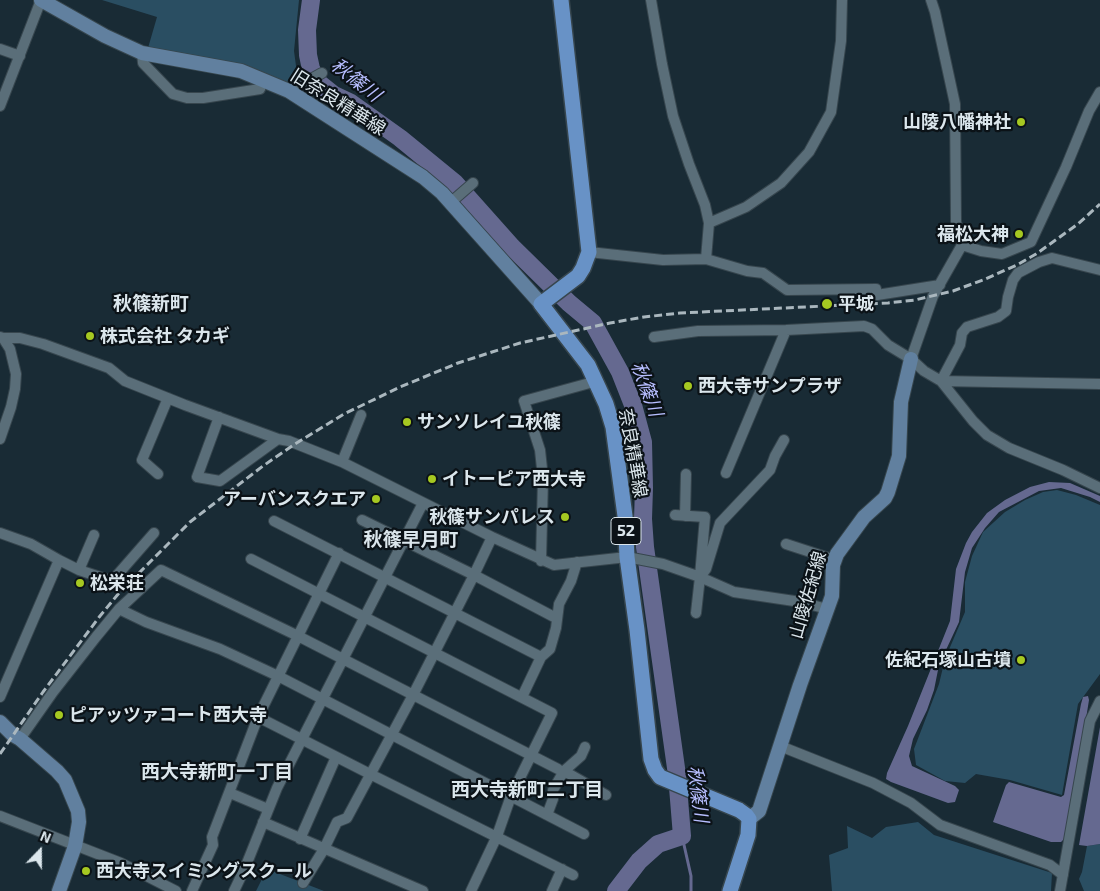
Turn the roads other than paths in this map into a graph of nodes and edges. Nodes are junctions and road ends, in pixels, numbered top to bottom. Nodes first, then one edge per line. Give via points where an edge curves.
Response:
1 (41, 0) edge
2 (561, 0) edge
3 (651, 0) edge
4 (842, 0) edge
5 (931, 0) edge
6 (0, 49) edge
7 (142, 53) junction
8 (20, 56) junction
9 (322, 73) dead end
10 (263, 80) junction
11 (4, 87) edge
12 (289, 91) junction
13 (1100, 92) edge
14 (0, 106) edge
15 (473, 183) dead end
16 (450, 203) junction
17 (709, 222) junction
18 (962, 244) junction
19 (589, 252) junction
20 (706, 259) junction
21 (1100, 270) edge
22 (940, 285) junction
23 (543, 301) junction
24 (786, 330) junction
25 (2, 337) edge
26 (654, 337) dead end
27 (911, 359) junction
28 (597, 381) junction
29 (941, 381) junction
30 (1100, 384) edge
31 (168, 398) junction
32 (361, 415) dead end
33 (219, 417) junction
34 (0, 439) edge
35 (278, 439) junction
36 (784, 440) dead end
37 (342, 462) junction
38 (726, 473) dead end
39 (158, 474) dead end
40 (686, 474) dead end
41 (1100, 488) edge
42 (423, 503) junction
43 (362, 520) dead end
44 (274, 521) dead end
45 (0, 533) edge
46 (154, 533) dead end
47 (94, 535) dead end
48 (492, 537) junction
49 (404, 541) junction
50 (786, 544) dead end
51 (339, 554) junction
52 (630, 558) junction
53 (251, 559) dead end
54 (59, 560) junction
55 (541, 560) junction
56 (835, 560) junction
57 (577, 562) junction
58 (79, 570) junction
59 (474, 575) junction
60 (385, 577) junction
61 (700, 577) junction
62 (320, 593) junction
63 (827, 609) junction
64 (119, 610) junction
65 (454, 613) junction
66 (696, 613) dead end
67 (365, 616) junction
68 (556, 618) junction
69 (298, 636) junction
70 (434, 651) junction
71 (541, 658) junction
72 (344, 659) junction
73 (278, 676) junction
74 (413, 695) junction
75 (0, 697) edge
76 (522, 697) junction
77 (323, 699) junction
78 (1100, 701) edge
79 (258, 717) junction
80 (0, 722) edge
81 (392, 734) junction
82 (20, 739) junction
83 (302, 740) junction
84 (780, 746) junction
85 (585, 747) dead end
86 (531, 755) junction
87 (336, 757) junction
88 (561, 770) junction
89 (370, 774) junction
90 (230, 794) junction
91 (606, 795) dead end
92 (511, 796) junction
93 (268, 809) junction
94 (547, 815) junction
95 (0, 816) edge
96 (749, 820) junction
97 (262, 822) junction
98 (584, 834) dead end
99 (497, 836) junction
100 (300, 839) junction
101 (75, 846) junction
102 (324, 849) junction
103 (562, 869) junction
104 (573, 875) dead end
105 (1063, 876) junction
106 (303, 882) dead end
107 (59, 891) edge
108 (176, 891) edge
109 (192, 891) edge
110 (234, 891) edge
111 (423, 891) edge
112 (471, 891) edge
113 (552, 891) edge
114 (730, 891) edge
115 (1060, 891) edge

1 - 7 main road, 旧奈良精華線 / 52
1 - 8 street
2 - 19 main road
3 - 17 street via 673,116
4 - 17 street via 841,41 830,112 809,152 781,183 746,207
5 - 18 street via 956,104 956,222
6 - 8 street
7 - 10 main road, 旧奈良精華線 / 52 via 241,71
7 - 10 street via 143,63 172,94 187,98 260,89
8 - 11 street
9 - 12 street
10 - 12 main road, 旧奈良精華線 / 52
11 - 14 street
12 - 16 main road, 旧奈良精華線 / 52 via 423,177
13 - 18 street via 1031,242 1002,254
15 - 16 street
16 - 23 main road, 旧奈良精華線 / 52
17 - 20 street
18 - 22 street
19 - 20 street via 663,260
19 - 23 main road via 578,276
20 - 22 street via 763,273 787,290 876,289 877,295
21 - 29 street via 1052,258 1018,273 1012,280 1006,311 998,317 967,327
22 - 27 street via 933,296
23 - 28 main road, 奈良精華線 / 52
24 - 26 street via 698,330
24 - 27 street via 864,326
24 - 38 street
25 - 31 street via 43,344 109,368 125,381
25 - 34 street via 10,349 16,374 11,408
27 - 29 street via 924,372
27 - 56 main road, 山陵佐紀線 via 901,402 899,456 888,492 864,517
28 - 52 main road, 奈良精華線 / 52 via 613,427
28 - 55 street via 524,400 540,450 543,478
29 - 30 street
29 - 41 street via 987,435
31 - 33 street
31 - 39 street via 142,460
32 - 37 street
33 - 35 street
33 - 35 street via 197,477 220,481
35 - 37 street
36 - 61 street via 770,470 720,523 706,569
37 - 42 street
40 - 61 street via 680,515 705,518
42 - 48 street
42 - 49 street
43 - 49 street
44 - 51 street
45 - 54 street via 31,544
46 - 58 street via 112,582
47 - 58 street
48 - 55 street
48 - 59 street
49 - 59 street
49 - 60 street
50 - 56 street
51 - 60 street
51 - 62 street
52 - 57 street
52 - 61 street via 663,564
52 - 96 main road, 奈良精華線 / 52 via 651,759 660,777 739,810
53 - 62 street
54 - 58 street
54 - 75 street
55 - 57 street via 554,565
56 - 63 main road, 山陵佐紀線 via 832,596
57 - 68 street
59 - 65 street
59 - 68 street
60 - 65 street
60 - 67 street
61 - 63 street via 734,592
61 - 66 street
62 - 67 street
62 - 69 street
63 - 84 main road, 山陵佐紀線
64 - 69 street via 161,570
64 - 73 street via 220,649
64 - 82 street
65 - 70 street
65 - 71 street
67 - 70 street
67 - 72 street
68 - 71 street via 550,649
69 - 72 street
69 - 73 street
70 - 74 street
70 - 76 street
71 - 76 street
72 - 74 street
72 - 77 street
73 - 77 street
73 - 79 street
74 - 81 street
74 - 86 street
76 - 86 street via 552,713
77 - 81 street
77 - 83 street
78 - 105 street via 1090,721
79 - 83 street
79 - 90 street
80 - 82 main road
81 - 89 street
81 - 92 street
82 - 101 main road via 65,780 78,811
83 - 87 street
83 - 93 street
84 - 96 main road, 山陵佐紀線 via 759,811
84 - 105 street via 873,783 911,802 940,825 1050,866
85 - 88 street via 581,756
86 - 88 street
86 - 92 street
87 - 89 street
87 - 100 street
88 - 91 street
88 - 94 street
89 - 99 street
89 - 102 street via 348,818 337,822
90 - 93 street
90 - 109 street via 212,837 213,845
92 - 94 street
92 - 99 street
93 - 97 street
94 - 98 street
95 - 101 street
96 - 114 main road via 748,835
97 - 100 street
97 - 110 street
99 - 103 street
99 - 112 street
100 - 102 street
101 - 107 main road
101 - 108 street
102 - 106 street
102 - 111 street
103 - 104 street
103 - 113 street
105 - 115 street

